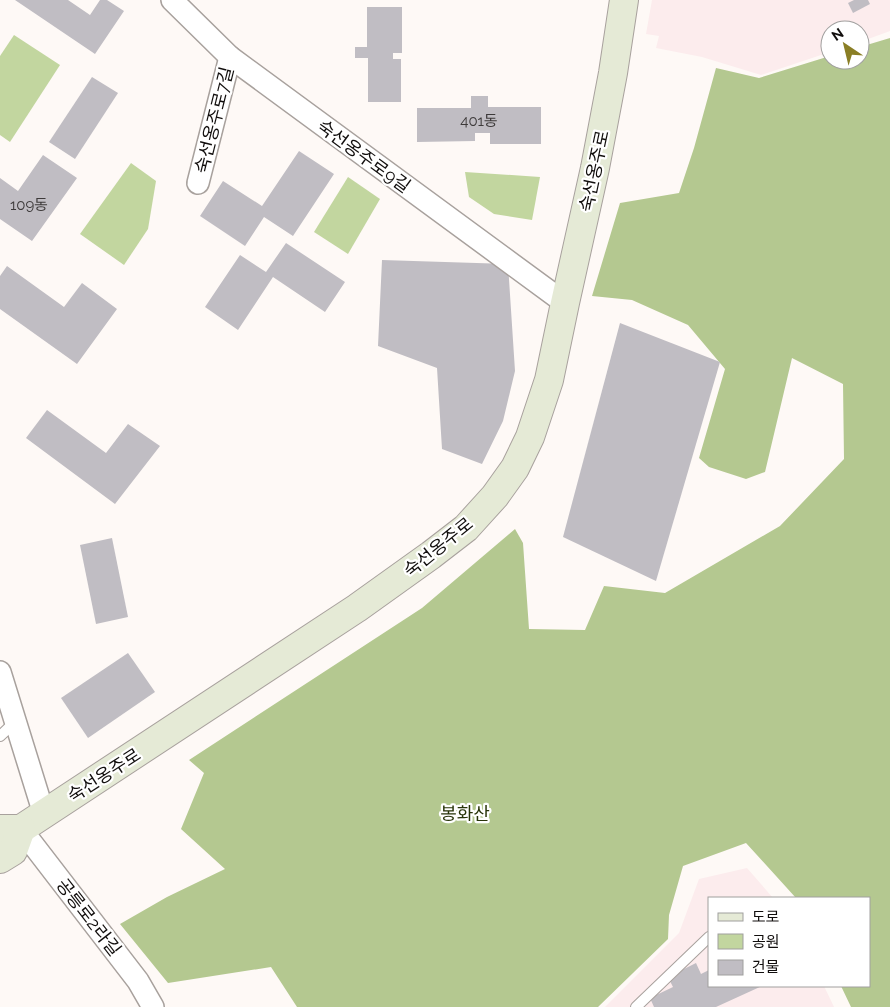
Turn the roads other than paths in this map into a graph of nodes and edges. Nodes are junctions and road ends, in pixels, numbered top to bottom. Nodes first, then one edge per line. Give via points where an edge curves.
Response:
1 (172, 0) edge
2 (624, 0) edge
3 (230, 58) junction
4 (198, 183) dead end
5 (565, 303) junction
6 (1, 681) edge
7 (16, 722) junction
8 (0, 736) edge
9 (44, 814) junction
10 (11, 829) edge
11 (0, 859) edge
12 (708, 937) edge
13 (153, 1007) edge
14 (636, 1007) edge

1 - 3 street, 숙선옹주로9길
2 - 5 street, 숙선옹주로 via 614,73
3 - 4 street, 숙선옹주로7길
3 - 5 street, 숙선옹주로9길
5 - 9 street, 숙선옹주로 via 549,380 530,437 515,468 466,528 358,608
6 - 7 street
7 - 8 lane
7 - 9 street
9 - 10 street, 숙선옹주로
10 - 11 street via 13,851
10 - 13 street, 공릉로2라길 via 138,981
12 - 14 lane

